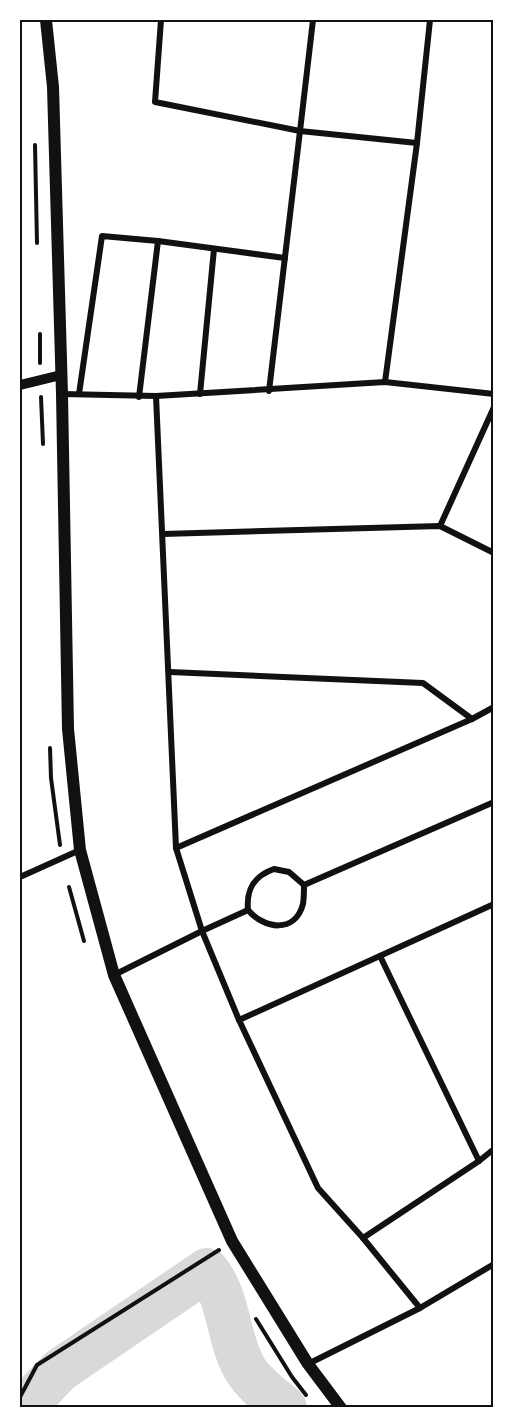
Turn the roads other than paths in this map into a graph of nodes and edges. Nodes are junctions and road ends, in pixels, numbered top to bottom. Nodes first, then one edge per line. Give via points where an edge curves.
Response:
1 (46, 20) edge
2 (161, 20) edge
3 (313, 20) edge
4 (430, 20) edge
5 (300, 131) junction
6 (417, 143) junction
7 (158, 241) junction
8 (214, 249) junction
9 (285, 258) junction
10 (61, 375) junction
11 (385, 382) junction
12 (20, 385) edge
13 (269, 391) junction
14 (62, 394) junction
15 (79, 394) junction
16 (200, 394) junction
17 (494, 394) edge
18 (156, 396) junction
19 (139, 397) junction
20 (494, 408) edge
21 (440, 526) junction
22 (163, 534) junction
23 (494, 554) edge
24 (170, 672) junction
25 (494, 707) edge
26 (472, 719) junction
27 (494, 802) edge
28 (176, 848) junction
29 (80, 850) junction
30 (20, 877) edge
31 (304, 885) junction
32 (494, 904) edge
33 (248, 910) junction
34 (202, 931) junction
35 (380, 957) junction
36 (114, 975) junction
37 (239, 1020) junction
38 (494, 1149) edge
39 (479, 1161) junction
40 (363, 1238) junction
41 (494, 1264) edge
42 (420, 1308) junction
43 (308, 1364) junction
44 (341, 1407) edge

1 - 10 main road via 53,87
2 - 5 street via 155,102
3 - 5 street
4 - 6 street
5 - 6 street
5 - 9 street
6 - 11 street
7 - 8 street
7 - 15 street via 102,236
7 - 19 street
8 - 9 street
8 - 16 street
9 - 13 street
10 - 12 street
10 - 14 main road
11 - 13 street
11 - 17 street
13 - 16 street
14 - 15 street
14 - 29 main road via 68,729
15 - 19 street
16 - 18 street
18 - 19 street
18 - 22 street
20 - 21 street
21 - 22 street
21 - 23 street
22 - 24 street
24 - 26 street via 423,683
24 - 28 street
25 - 26 street
26 - 28 street
27 - 31 street
28 - 34 street
29 - 30 street
29 - 36 main road
31 - 33 street via 282,870 265,873 248,892
31 - 33 street via 300,911 288,923 263,923
32 - 35 street
33 - 34 street
34 - 36 street
34 - 37 street
35 - 37 street
35 - 39 street
36 - 43 main road via 232,1241
37 - 40 street via 318,1188
38 - 39 street
39 - 40 street
40 - 42 street
41 - 42 street
42 - 43 street
43 - 44 main road

